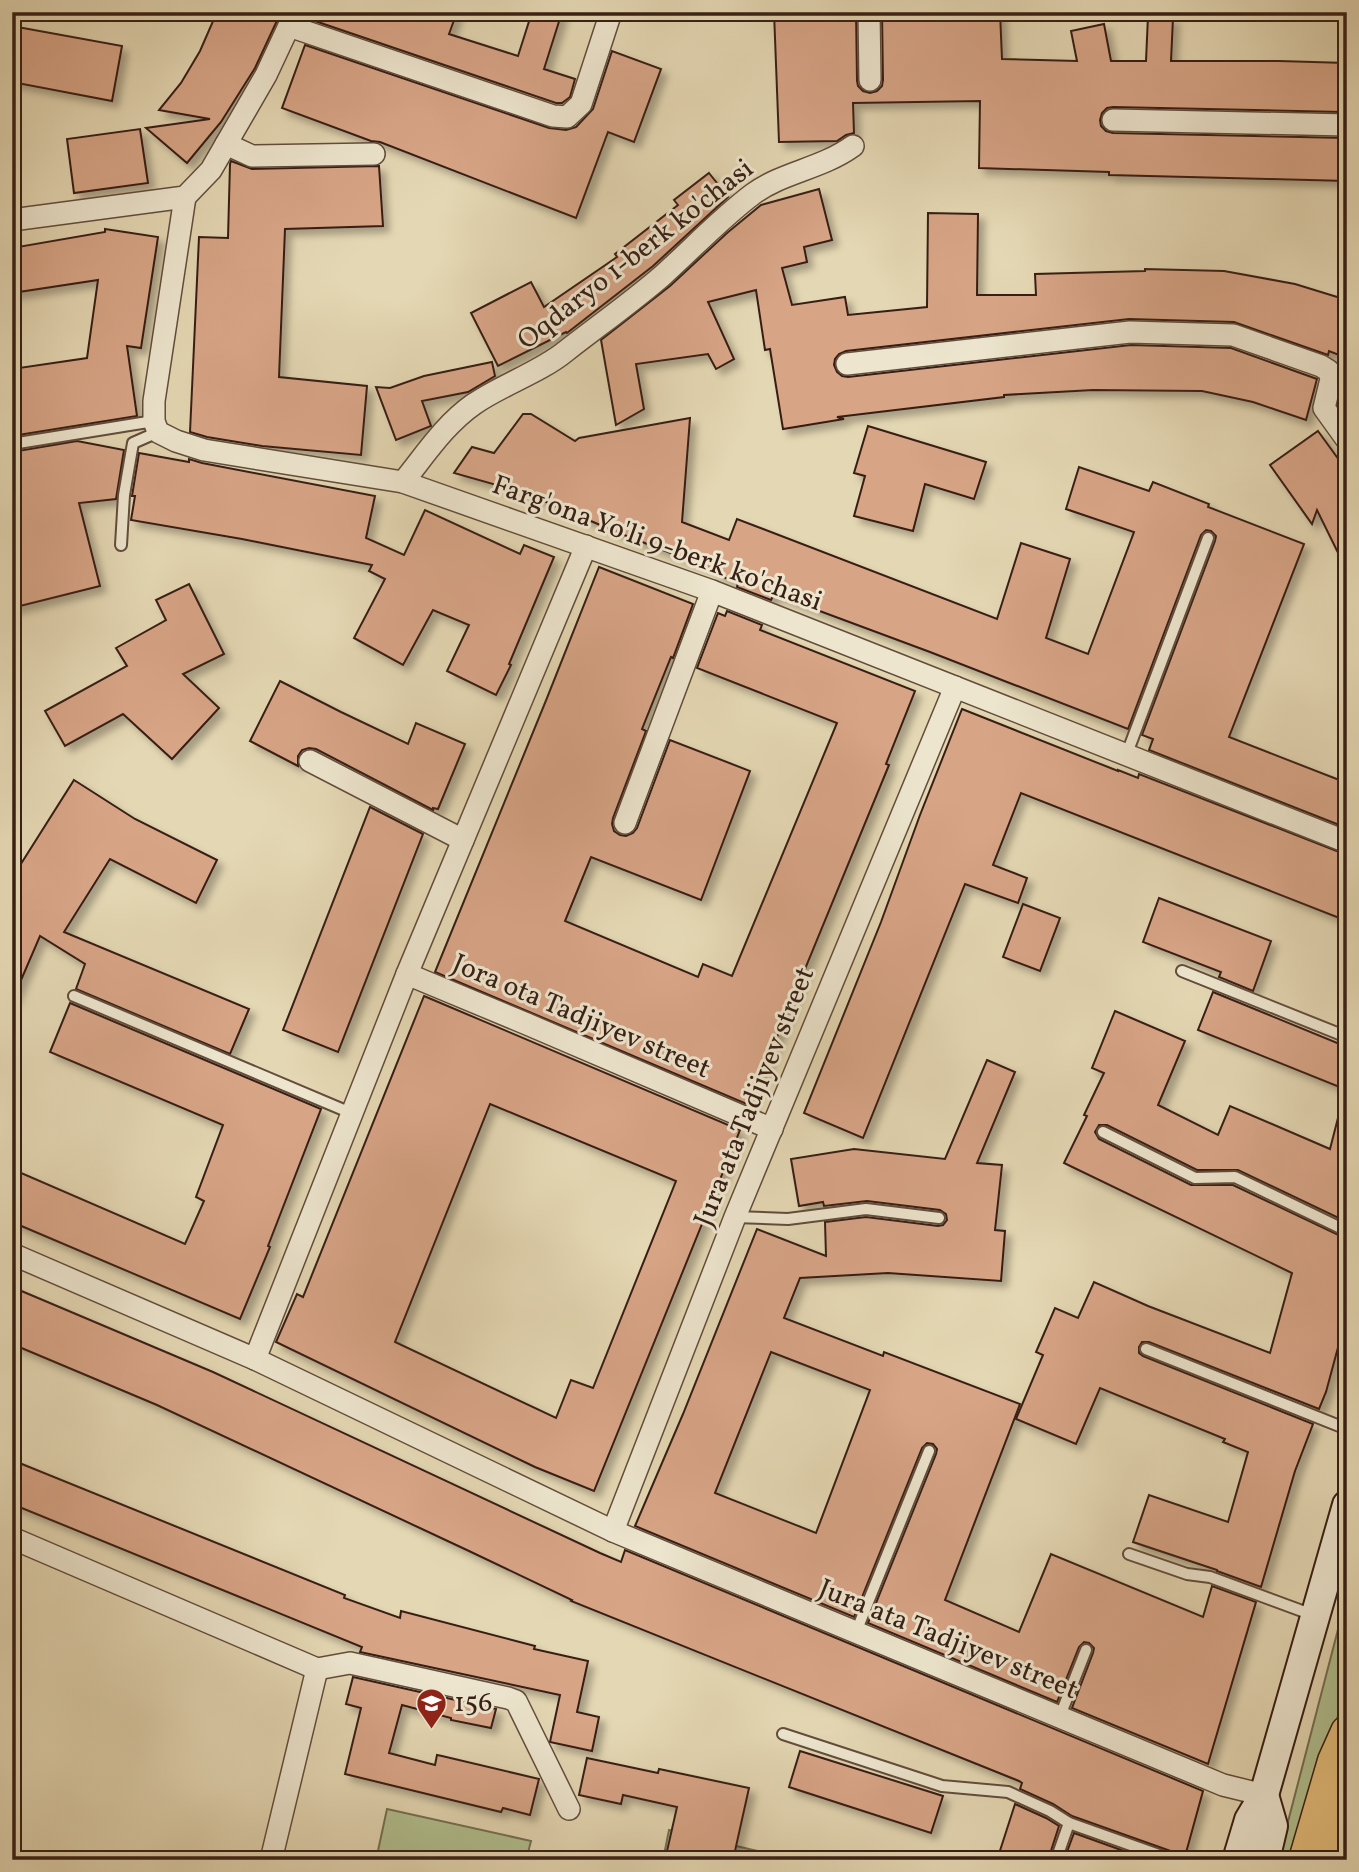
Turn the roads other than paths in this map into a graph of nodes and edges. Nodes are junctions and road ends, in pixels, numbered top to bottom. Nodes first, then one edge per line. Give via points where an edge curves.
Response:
1 (611, 12) edge
2 (869, 12) edge
3 (292, 19) edge
4 (870, 80) dead end
5 (1113, 120) dead end
6 (1347, 125) edge
7 (226, 144) junction
8 (853, 146) dead end
9 (374, 154) dead end
10 (185, 197) junction
11 (12, 220) edge
12 (847, 364) dead end
13 (156, 427) junction
14 (1347, 440) edge
15 (12, 444) edge
16 (403, 482) junction
17 (1208, 538) dead end
18 (121, 545) dead end
19 (586, 546) junction
20 (712, 591) junction
21 (955, 687) junction
22 (1126, 755) junction
23 (310, 761) dead end
24 (625, 823) dead end
25 (463, 839) junction
26 (1347, 842) edge
27 (1182, 971) dead end
28 (407, 974) junction
29 (74, 996) dead end
30 (1347, 1037) edge
31 (351, 1114) junction
32 (772, 1129) junction
33 (1103, 1132) dead end
34 (735, 1217) junction
35 (939, 1218) dead end
36 (1347, 1231) edge
37 (12, 1254) edge
38 (1146, 1349) dead end
39 (255, 1359) junction
40 (1347, 1429) edge
41 (929, 1451) dead end
42 (1347, 1505) edge
43 (613, 1531) junction
44 (12, 1538) edge
45 (1129, 1554) dead end
46 (1315, 1616) junction
47 (856, 1632) junction
48 (1086, 1650) dead end
49 (317, 1669) junction
50 (1060, 1716) junction
51 (1347, 1732) edge
52 (783, 1734) dead end
53 (1264, 1795) junction
54 (569, 1809) dead end
55 (1347, 1817) edge
56 (1069, 1823) junction
57 (271, 1860) edge
58 (1056, 1860) edge
59 (1173, 1860) edge
60 (1237, 1860) edge
61 (1265, 1860) edge
62 (1305, 1860) edge
63 (1335, 1860) edge

1 - 3 street via 581,104 566,117
2 - 4 street
3 - 7 street
5 - 6 street
7 - 9 street via 251,156
7 - 10 street via 211,170
8 - 16 street, Oqdaryo 1-berk ko'chasi via 754,193 660,277 559,357 474,404 443,432
10 - 11 street
10 - 13 street via 154,401
12 - 14 street via 1130,332 1233,335 1329,371 1324,408
13 - 15 lane
13 - 16 street, Farg'ona Yo'li 9-berk ko'chasi via 176,441 204,450
13 - 18 lane via 133,443
16 - 19 street, Farg'ona Yo'li 9-berk ko'chasi
17 - 22 lane
19 - 20 street, Farg'ona Yo'li 9-berk ko'chasi
19 - 25 street
20 - 21 street, Farg'ona Yo'li 9-berk ko'chasi
20 - 24 street
21 - 22 street, Farg'ona Yo'li 9-berk ko'chasi
21 - 32 street, Jura аta Tadjiyev street
22 - 26 street, Farg'ona Yo'li 9-berk ko'chasi
23 - 25 street
25 - 28 street
27 - 30 lane
28 - 31 street
28 - 32 street, Jora ota Tadjiyev street
29 - 31 lane
31 - 39 street
32 - 34 street, Jura аta Tadjiyev street
33 - 36 lane via 1195,1178 1235,1177
34 - 35 lane via 788,1219 866,1209
34 - 43 street, Jura аta Tadjiyev street
37 - 39 street, Jura аta Tadjiyev street
38 - 40 lane
39 - 43 street, Jura аta Tadjiyev street
41 - 47 lane
42 - 46 street
43 - 47 street, Jura аta Tadjiyev street
44 - 49 street
45 - 46 lane via 1186,1574 1210,1577
46 - 53 street
47 - 50 street, Jura аta Tadjiyev street
48 - 50 lane
49 - 54 street via 350,1663 516,1701
49 - 57 street
50 - 53 street, Jura аta Tadjiyev street via 1223,1785
51 - 62 main road
52 - 56 lane via 943,1786 1008,1792
53 - 60 street via 1249,1820
53 - 61 street via 1273,1826
55 - 63 main road
56 - 58 lane
56 - 59 lane

